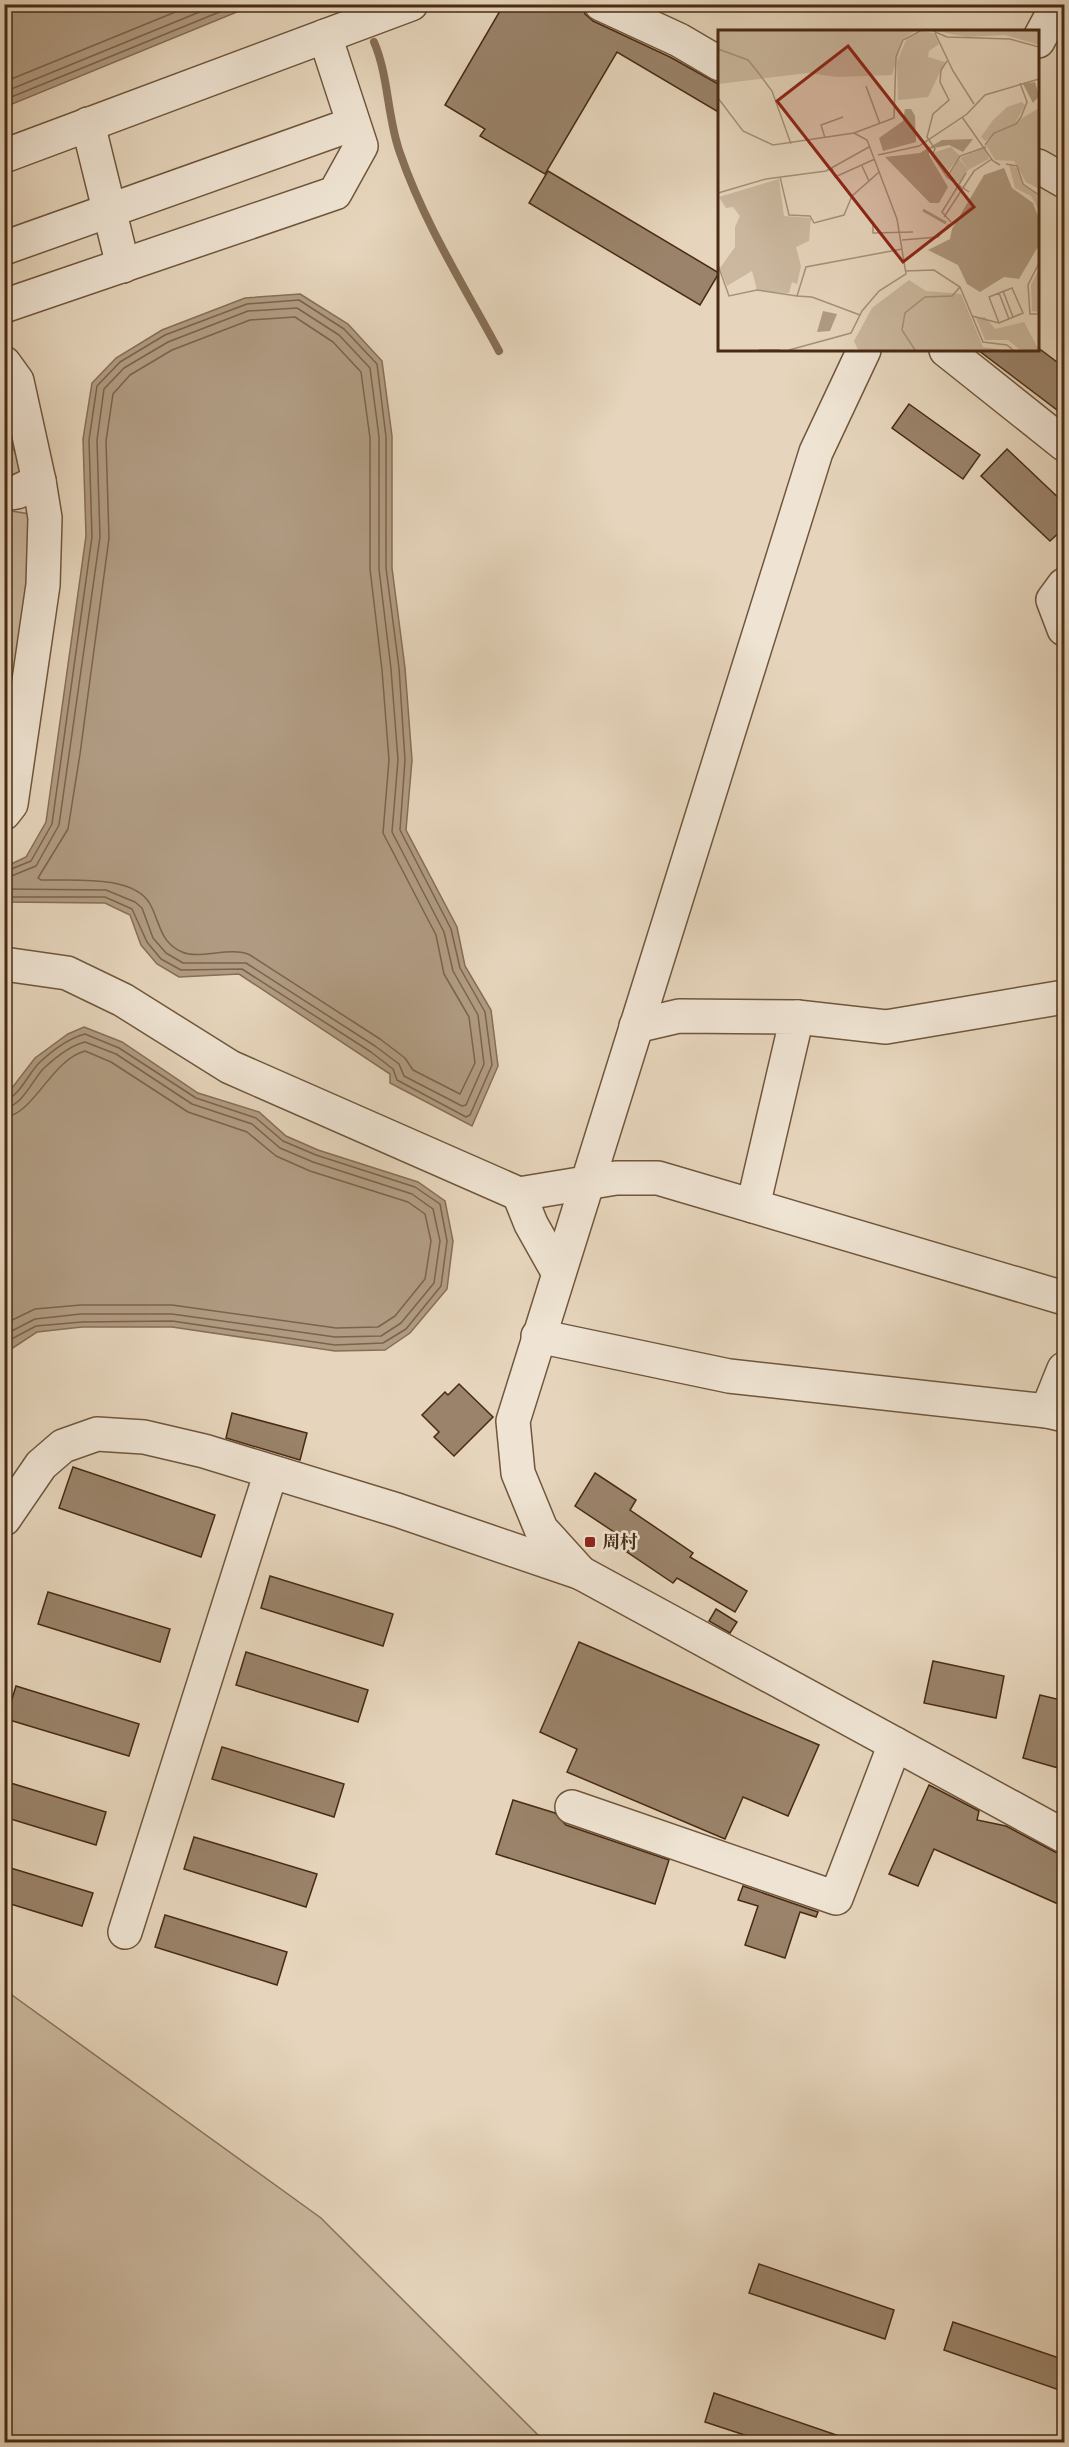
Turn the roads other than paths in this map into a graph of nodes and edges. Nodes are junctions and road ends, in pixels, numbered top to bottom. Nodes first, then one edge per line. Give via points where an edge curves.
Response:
1 (411, 4) edge
2 (601, 4) edge
3 (1058, 4) edge
4 (338, 31) junction
5 (1039, 39) edge
6 (718, 63) edge
7 (88, 124) junction
8 (353, 124) junction
9 (4, 156) edge
10 (1039, 167) edge
11 (1065, 181) edge
12 (110, 211) junction
13 (4, 248) edge
14 (123, 266) junction
15 (4, 306) edge
16 (864, 351) edge
17 (947, 351) edge
18 (4, 363) edge
19 (1065, 444) edge
20 (39, 482) junction
21 (4, 494) edge
22 (1065, 585) edge
23 (1065, 628) edge
24 (4, 813) edge
25 (4, 964) edge
26 (1065, 997) edge
27 (797, 1017) junction
28 (636, 1026) junction
29 (586, 1185) junction
30 (519, 1194) junction
31 (753, 1206) junction
32 (558, 1272) junction
33 (1065, 1298) edge
34 (538, 1336) junction
35 (1065, 1369) edge
36 (1056, 1413) edge
37 (271, 1472) junction
38 (4, 1519) edge
39 (581, 1573) junction
40 (895, 1744) junction
41 (572, 1807) dead end
42 (1065, 1836) edge
43 (125, 1932) dead end

1 - 4 street
2 - 6 street
3 - 5 street
4 - 7 street
4 - 8 street
7 - 9 street
7 - 12 street
8 - 12 street
8 - 14 street via 361,146 334,193
10 - 11 street
12 - 13 street
12 - 14 street
14 - 15 street
16 - 28 street via 816,452
17 - 19 street
18 - 20 street via 16,381
20 - 21 street
20 - 24 street via 45,518 43,585 11,804
22 - 23 street via 1053,600
25 - 30 street via 67,973 123,1000 230,1067
26 - 27 street via 886,1027
27 - 28 street via 679,1016
27 - 31 street
28 - 29 street
29 - 30 street
29 - 31 street via 616,1178 658,1178
29 - 32 street
30 - 32 street
31 - 33 street
32 - 34 street
34 - 36 street via 729,1376
34 - 39 street via 513,1421 518,1473 541,1529
35 - 36 street
37 - 38 street via 144,1437 97,1434 63,1446 41,1465
37 - 39 street
37 - 43 street
39 - 40 street
40 - 41 street via 836,1898
40 - 42 street

